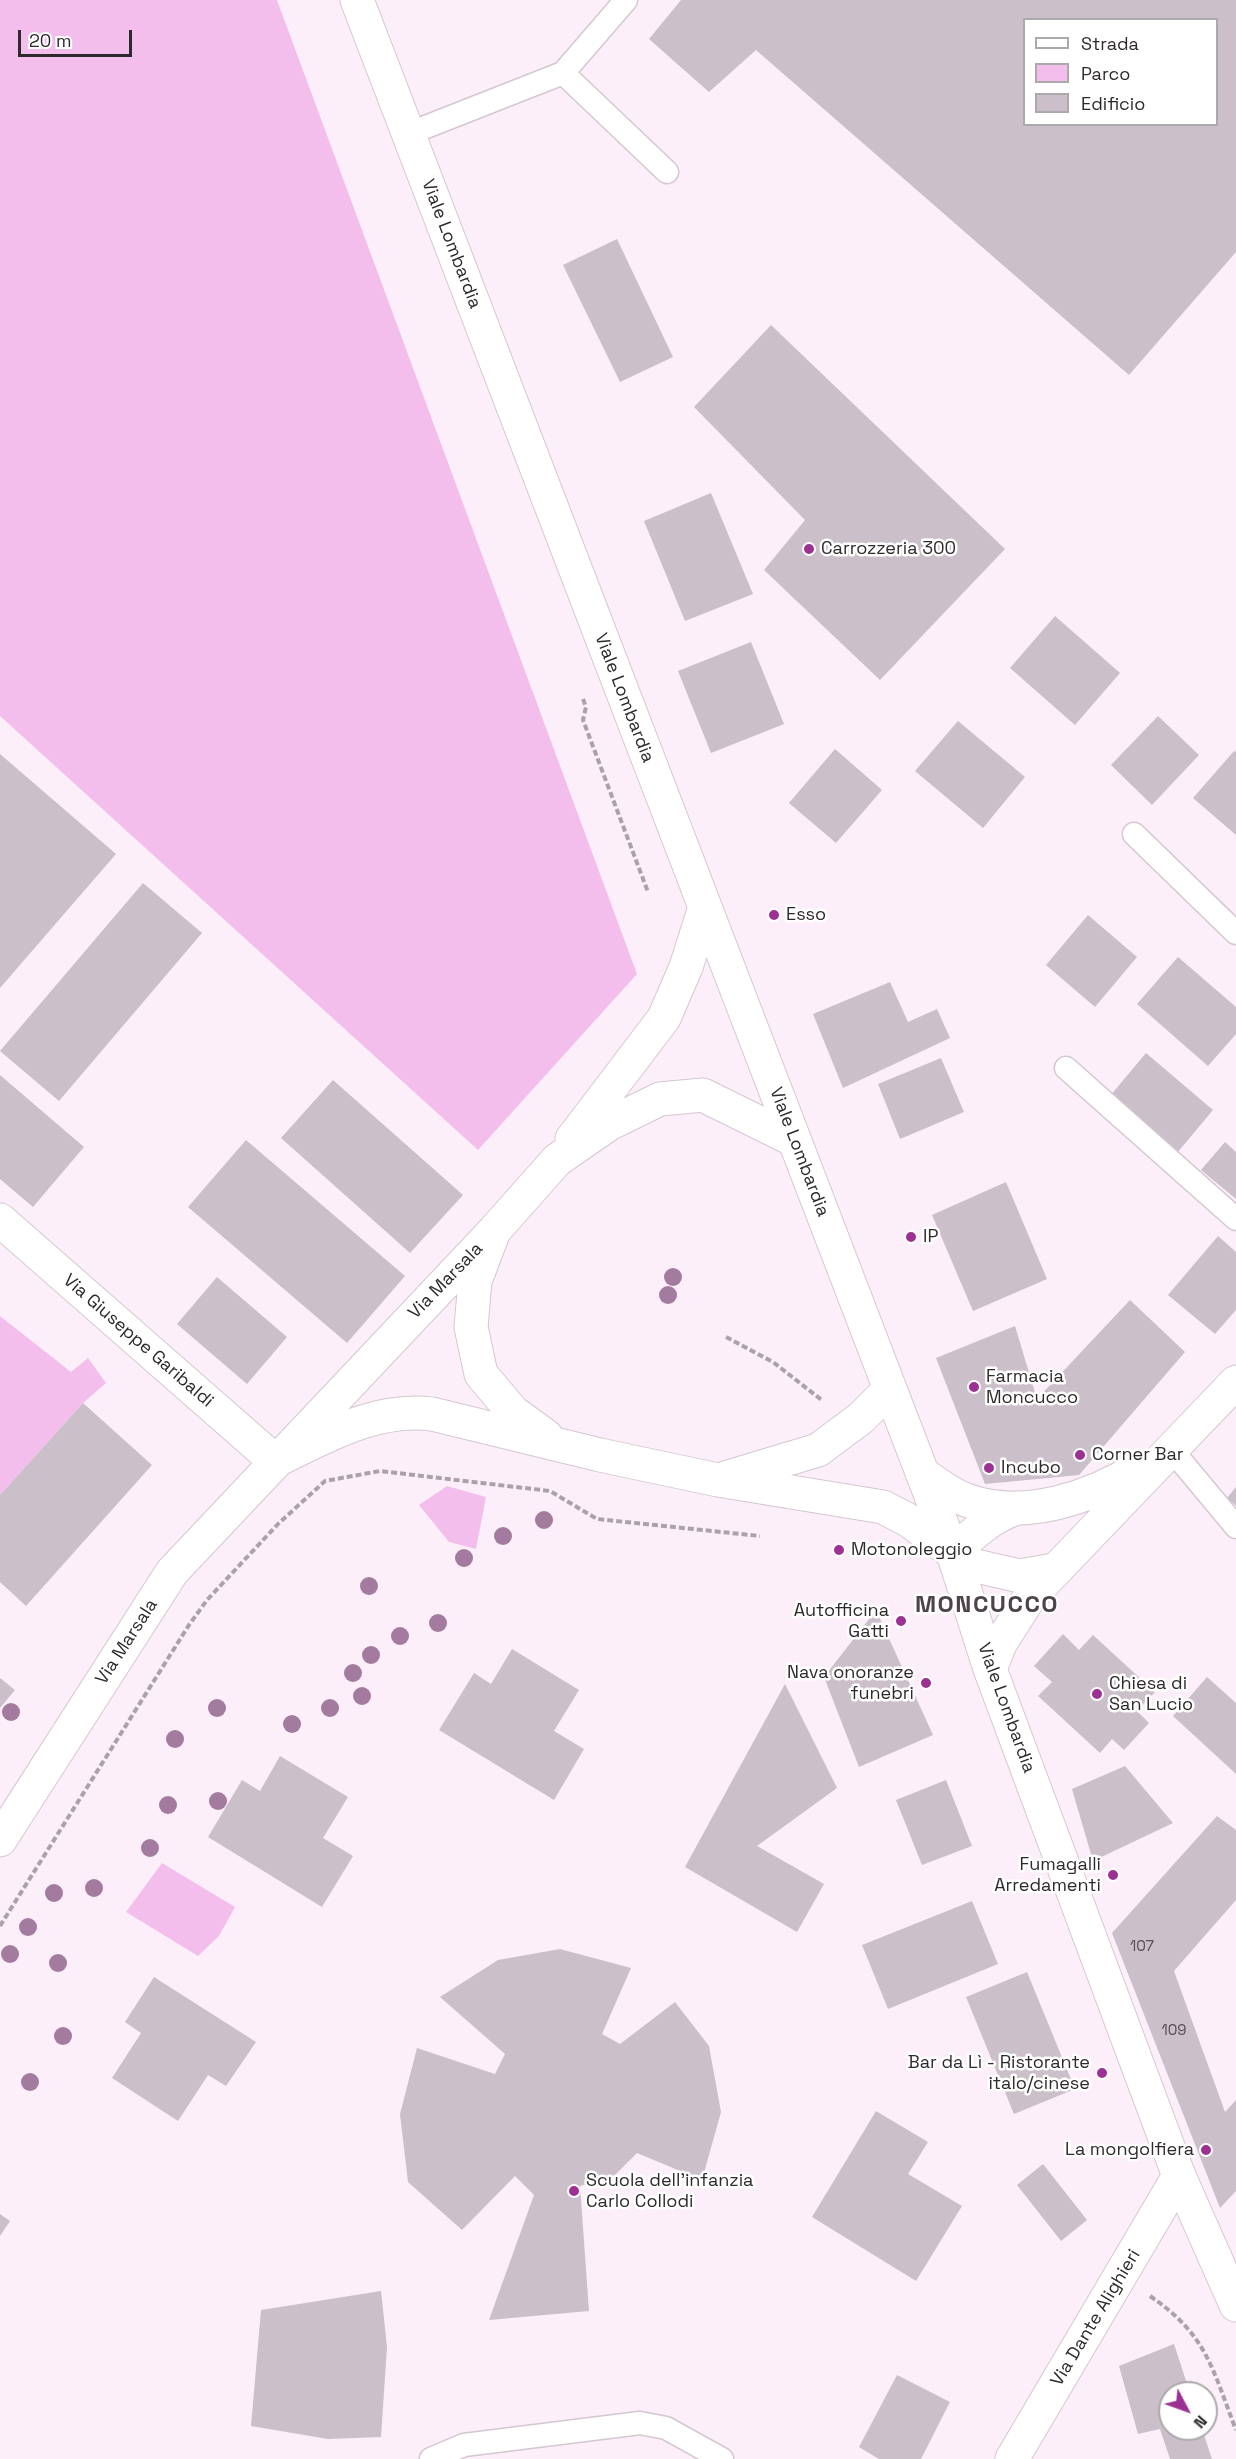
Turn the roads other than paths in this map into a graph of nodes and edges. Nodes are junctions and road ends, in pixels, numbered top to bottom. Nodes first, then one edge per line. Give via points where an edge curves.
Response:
1 (357, 0) edge
2 (626, 0) edge
3 (563, 73) junction
4 (408, 134) junction
5 (667, 172) dead end
6 (1134, 834) dead end
7 (705, 907) junction
8 (1236, 933) edge
9 (1066, 1068) dead end
10 (795, 1140) junction
11 (557, 1160) junction
12 (1236, 1219) edge
13 (0, 1220) edge
14 (494, 1231) junction
15 (1236, 1382) edge
16 (890, 1389) junction
17 (556, 1444) junction
18 (1171, 1449) junction
19 (275, 1461) junction
20 (922, 1473) junction
21 (717, 1480) junction
22 (1017, 1508) junction
23 (1236, 1527) edge
24 (953, 1553) junction
25 (1053, 1570) junction
26 (990, 1669) junction
27 (0, 1839) edge
28 (1179, 2176) junction
29 (1236, 2305) edge
30 (431, 2459) edge
31 (722, 2459) edge
32 (1012, 2459) edge

1 - 4 main road, Viale Lombardia
2 - 3 lane
3 - 4 lane
3 - 5 lane
4 - 7 main road, Viale Lombardia
6 - 8 lane
7 - 10 main road, Viale Lombardia
7 - 11 main road, Via Marsala via 664,1018
9 - 12 lane
10 - 11 main road, Via Marsala via 703,1095 660,1099 609,1124
10 - 16 main road, Viale Lombardia
11 - 14 main road, Via Marsala
13 - 19 main road, Via Giuseppe Garibaldi
14 - 17 main road, Via Marsala via 475,1281 471,1326 481,1374 513,1412
14 - 19 main road, Via Marsala
15 - 18 main road
16 - 20 main road, Viale Lombardia
16 - 21 main road, Via Marsala via 861,1418 818,1450
17 - 19 main road, Via Marsala via 408,1411 377,1416
17 - 21 main road, Via Marsala
18 - 22 main road via 1110,1486 1069,1500
18 - 23 lane
18 - 25 main road
19 - 27 main road, Via Marsala via 172,1572
20 - 22 main road via 966,1500
20 - 24 main road, Viale Lombardia
21 - 24 main road, Via Marsala via 883,1508 908,1520
22 - 24 main road via 985,1524
24 - 25 main road, Via Marsala via 998,1573 1020,1576
24 - 26 main road, Viale Lombardia
25 - 26 main road via 1012,1622
26 - 28 main road, Viale Lombardia
28 - 29 main road, Viale Lombardia
28 - 32 main road, Via Dante Alighieri
30 - 31 lane via 464,2445 640,2423 666,2428

